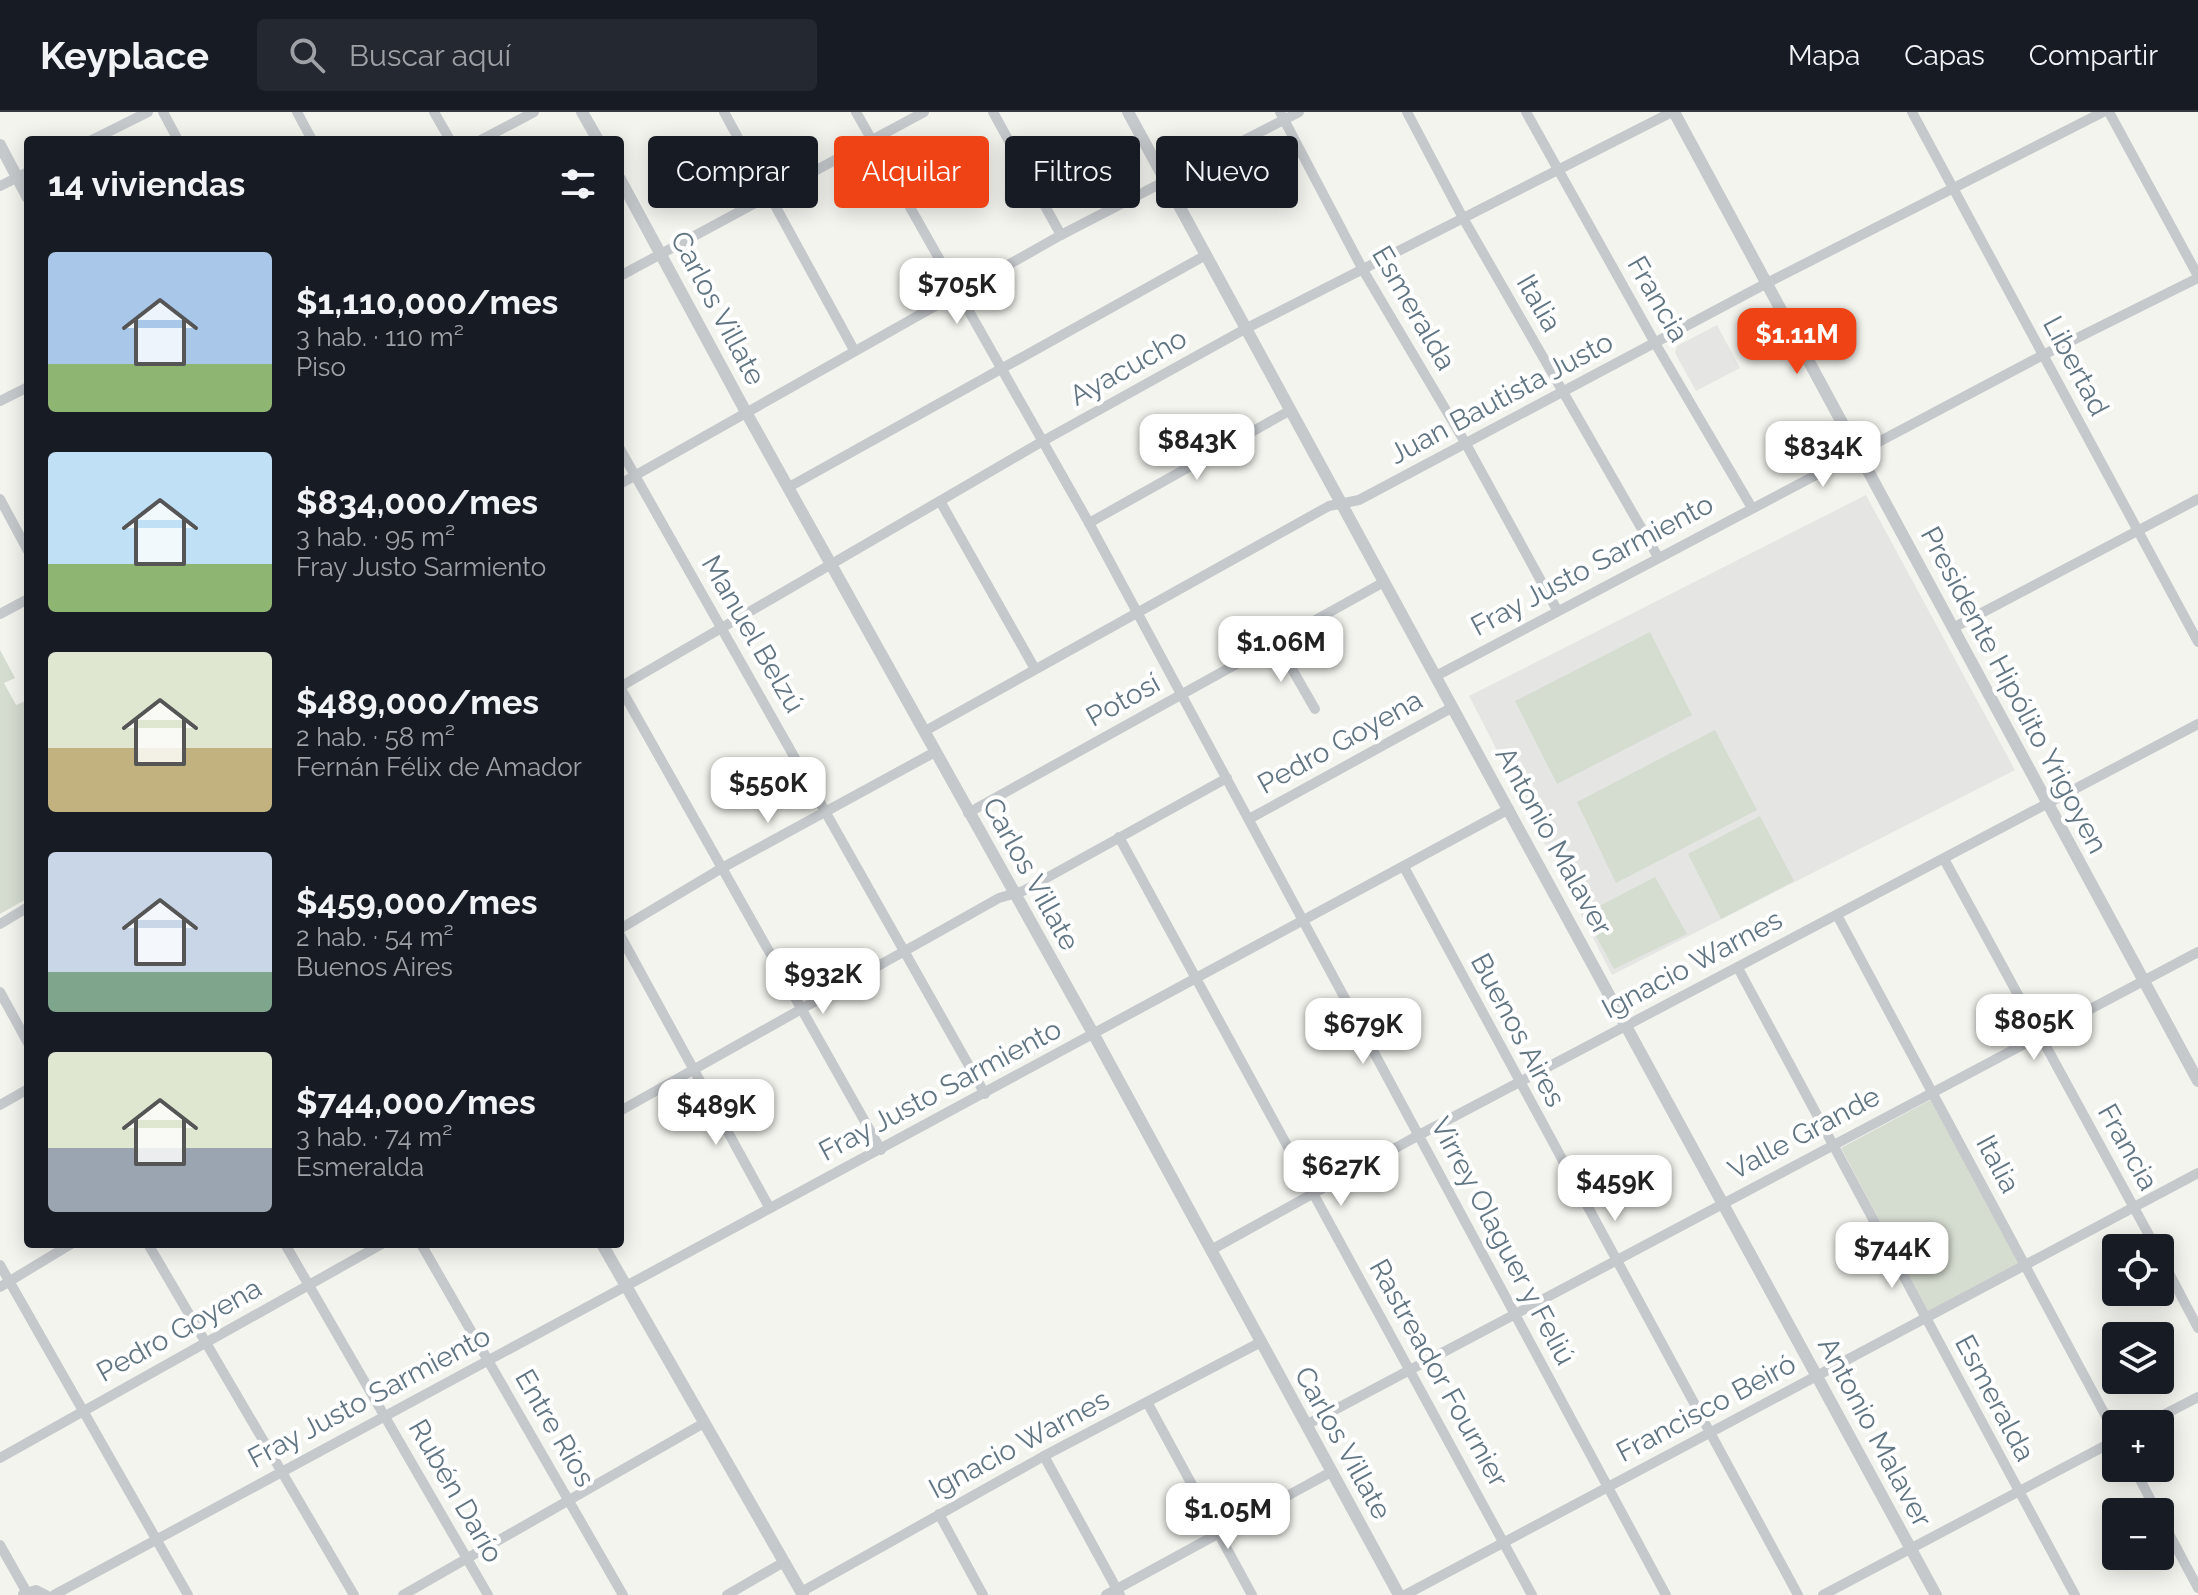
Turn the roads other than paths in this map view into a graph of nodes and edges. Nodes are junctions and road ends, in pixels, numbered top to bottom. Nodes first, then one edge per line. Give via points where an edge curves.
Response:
1 (148, 112) edge
2 (163, 112) edge
3 (297, 112) edge
4 (434, 112) edge
5 (534, 112) edge
6 (582, 112) edge
7 (724, 112) edge
8 (856, 112) edge
9 (924, 112) edge
10 (993, 112) edge
11 (1128, 112) edge
12 (1299, 112) edge
13 (1407, 112) edge
14 (1526, 112) edge
15 (1673, 112) edge
16 (1912, 112) edge
17 (2106, 112) edge
18 (1282, 116) edge
19 (100, 136) edge
20 (176, 136) edge
21 (310, 136) edge
22 (448, 136) edge
23 (489, 136) edge
24 (596, 136) edge
25 (738, 136) edge
26 (870, 136) edge
27 (879, 136) edge
28 (1246, 136) edge
29 (0, 145) edge
30 (1156, 162) edge
31 (1557, 170) junction
32 (22, 175) edge
33 (1156, 185) edge
34 (0, 186) edge
35 (624, 186) edge
36 (1953, 189) junction
37 (746, 208) edge
38 (778, 208) edge
39 (910, 208) edge
40 (1181, 208) edge
41 (1463, 218) junction
42 (1061, 235) junction
43 (661, 253) junction
44 (1206, 255) junction
45 (1363, 270) junction
46 (624, 274) edge
47 (2198, 277) edge
48 (1767, 283) junction
49 (958, 292) junction
50 (1245, 329) junction
51 (1655, 343) junction
52 (854, 350) junction
53 (2043, 355) junction
54 (1002, 370) junction
55 (24, 389) edge
56 (1563, 393) junction
57 (0, 401) edge
58 (1289, 411) junction
59 (747, 414) junction
60 (1043, 441) junction
61 (1466, 444) junction
62 (1858, 452) junction
63 (624, 457) edge
64 (634, 476) junction
65 (624, 482) edge
66 (789, 487) junction
67 (0, 499) edge
68 (2198, 499) edge
69 (940, 501) junction
70 (1340, 504) junction
71 (1752, 508) junction
72 (1089, 523) junction
73 (2138, 530) junction
74 (24, 544) edge
75 (1658, 557) junction
76 (832, 562) junction
77 (1384, 582) junction
78 (24, 601) edge
79 (1557, 610) junction
80 (1136, 612) junction
81 (0, 614) edge
82 (723, 627) junction
83 (1953, 628) junction
84 (2198, 642) edge
85 (1277, 643) junction
86 (1035, 669) junction
87 (1436, 676) junction
88 (624, 685) edge
89 (624, 694) edge
90 (1183, 695) junction
91 (1453, 707) junction
92 (1315, 709) dead end
93 (2198, 724) edge
94 (925, 731) junction
95 (935, 752) junction
96 (1227, 778) junction
97 (2048, 803) junction
98 (1509, 809) junction
99 (827, 813) junction
100 (968, 813) junction
101 (1249, 819) junction
102 (1119, 837) junction
103 (1944, 859) junction
104 (1404, 867) junction
105 (722, 868) junction
106 (1014, 893) junction
107 (24, 909) edge
108 (1837, 915) junction
109 (1305, 921) junction
110 (0, 924) edge
111 (624, 929) edge
112 (624, 940) edge
113 (904, 951) junction
114 (2198, 952) edge
115 (1738, 968) junction
116 (1197, 979) junction
117 (2144, 981) junction
118 (0, 992) edge
119 (801, 1008) junction
120 (1627, 1025) junction
121 (1094, 1035) junction
122 (24, 1036) edge
123 (2040, 1036) junction
124 (693, 1070) junction
125 (2198, 1081) edge
126 (1520, 1083) junction
127 (24, 1091) edge
128 (1932, 1091) junction
129 (985, 1094) junction
130 (0, 1105) edge
131 (624, 1109) edge
132 (1419, 1135) junction
133 (1833, 1145) junction
134 (881, 1150) junction
135 (2198, 1173) edge
136 (1314, 1194) junction
137 (1723, 1203) junction
138 (769, 1207) junction
139 (2134, 1207) junction
140 (2148, 1234) edge
141 (65, 1248) edge
142 (150, 1248) edge
143 (287, 1248) edge
144 (375, 1248) edge
145 (423, 1248) edge
146 (604, 1248) edge
147 (1211, 1250) junction
148 (1616, 1260) junction
149 (0, 1265) edge
150 (2025, 1265) junction
151 (2174, 1283) edge
152 (5, 1285) edge
153 (309, 1285) junction
154 (626, 1287) junction
155 (1514, 1314) junction
156 (1926, 1317) junction
157 (2198, 1328) edge
158 (207, 1342) junction
159 (1261, 1342) junction
160 (487, 1361) junction
161 (1410, 1369) junction
162 (1818, 1376) junction
163 (2198, 1397) edge
164 (1147, 1402) junction
165 (2173, 1410) edge
166 (2102, 1411) edge
167 (83, 1412) junction
168 (384, 1415) junction
169 (704, 1423) junction
170 (1306, 1425) junction
171 (1710, 1433) junction
172 (2102, 1446) edge
173 (1044, 1456) junction
174 (0, 1458) edge
175 (282, 1471) junction
176 (1331, 1472) junction
177 (1610, 1486) junction
178 (2018, 1494) junction
179 (570, 1501) junction
180 (939, 1514) junction
181 (1220, 1536) junction
182 (156, 1539) junction
183 (1505, 1543) junction
184 (2174, 1543) edge
185 (0, 1545) edge
186 (1911, 1548) junction
187 (467, 1559) junction
188 (784, 1562) junction
189 (2198, 1588) edge
190 (1118, 1592) edge
191 (24, 1593) edge
192 (802, 1593) edge
193 (46, 1595) edge
194 (54, 1595) edge
195 (188, 1595) edge
196 (354, 1595) edge
197 (403, 1595) edge
198 (488, 1595) edge
199 (623, 1595) edge
200 (727, 1595) edge
201 (983, 1595) edge
202 (1106, 1595) edge
203 (1252, 1595) edge
204 (1399, 1595) edge
205 (1405, 1595) edge
206 (1532, 1595) edge
207 (1666, 1595) edge
208 (1798, 1595) edge
209 (1823, 1595) edge
210 (1936, 1595) edge
211 (2075, 1595) edge

1 - 19 street
2 - 20 street
3 - 21 street
4 - 22 street
5 - 23 street
6 - 24 street
7 - 25 street
8 - 26 street, Virrey Olaguer y Feliú
9 - 27 street
10 - 42 street
11 - 30 street, Antonio Malaver
12 - 18 street
13 - 41 street, Italia
14 - 31 street, Francia
15 - 31 street, Ayacucho
15 - 48 street, Presidente Hipólito Yrigoyen
16 - 36 street, Libertad
17 - 36 street, Juan Bautista Justo
17 - 47 street
18 - 28 street
18 - 45 street, Esmeralda
29 - 32 street
31 - 41 street, Ayacucho
31 - 51 street, Francia
32 - 34 street
33 - 42 street
35 - 43 street, Carlos Villate
36 - 48 street, Juan Bautista Justo
36 - 53 street, Libertad
37 - 43 street
38 - 52 street
39 - 49 street, Virrey Olaguer y Feliú
40 - 44 street, Antonio Malaver
41 - 45 street, Ayacucho
41 - 56 street, Italia
42 - 49 street
43 - 46 street
43 - 59 street, Carlos Villate
44 - 50 street, Antonio Malaver
44 - 54 street
45 - 50 street, Ayacucho
45 - 61 street, Esmeralda
47 - 53 street, Fray Justo Sarmiento
48 - 51 street, Juan Bautista Justo
48 - 62 street, Presidente Hipólito Yrigoyen
49 - 52 street
49 - 54 street, Virrey Olaguer y Feliú
50 - 58 street, Antonio Malaver
50 - 60 street, Ayacucho
51 - 56 street, Juan Bautista Justo
51 - 71 street, Francia
52 - 59 street
53 - 62 street, Fray Justo Sarmiento
53 - 73 street, Libertad
54 - 60 street, Virrey Olaguer y Feliú
54 - 66 street
55 - 57 street
56 - 61 street, Juan Bautista Justo
56 - 75 street, Italia
58 - 70 street, Antonio Malaver
58 - 72 street
59 - 64 street
59 - 66 street, Carlos Villate
60 - 69 street, Ayacucho
60 - 72 street, Virrey Olaguer y Feliú
61 - 70 street, Juan Bautista Justo via 1352,503
61 - 79 street, Esmeralda
62 - 71 street, Fray Justo Sarmiento
62 - 83 street, Presidente Hipólito Yrigoyen
63 - 64 street, Manuel Belzú
64 - 65 street
64 - 82 street, Manuel Belzú
66 - 76 street, Carlos Villate
67 - 74 street
68 - 73 street
69 - 76 street, Ayacucho
69 - 86 street
70 - 77 street, Antonio Malaver
70 - 80 street, Juan Bautista Justo
71 - 75 street, Fray Justo Sarmiento
72 - 80 street, Virrey Olaguer y Feliú
73 - 83 street
73 - 84 street, Libertad
75 - 79 street, Fray Justo Sarmiento
76 - 82 street, Ayacucho
76 - 94 street, Carlos Villate
77 - 85 street, Potosí
77 - 87 street, Antonio Malaver
78 - 81 street
79 - 87 street, Fray Justo Sarmiento
80 - 86 street, Juan Bautista Justo
80 - 90 street, Virrey Olaguer y Feliú
82 - 88 street, Ayacucho
82 - 99 street, Manuel Belzú
83 - 97 street, Presidente Hipólito Yrigoyen
85 - 90 street, Potosí
85 - 92 street
86 - 94 street, Juan Bautista Justo
87 - 91 street, Antonio Malaver
89 - 105 street
90 - 96 street, Virrey Olaguer y Feliú
90 - 100 street, Potosí
91 - 98 street, Antonio Malaver
91 - 101 street, Pedro Goyena
93 - 97 street, Ignacio Warnes
94 - 95 street, Carlos Villate
95 - 99 street
95 - 100 street, Carlos Villate
96 - 101 street, Virrey Olaguer y Feliú
96 - 102 street, Pedro Goyena
97 - 103 street, Ignacio Warnes
97 - 117 street, Presidente Hipólito Yrigoyen
98 - 104 street, Fray Justo Sarmiento
98 - 120 street, Antonio Malaver
99 - 105 street
99 - 113 street, Manuel Belzú
100 - 106 street, Carlos Villate
101 - 109 street, Virrey Olaguer y Feliú
102 - 106 street, Pedro Goyena
102 - 116 street, Rastreador Fournier
103 - 108 street, Ignacio Warnes
103 - 123 street, Francia
104 - 109 street, Fray Justo Sarmiento
104 - 126 street, Buenos Aires
105 - 111 street
105 - 119 street
106 - 113 street, Pedro Goyena
106 - 121 street, Carlos Villate
107 - 110 street
108 - 115 street, Ignacio Warnes
108 - 128 street, Italia
109 - 116 street, Fray Justo Sarmiento
109 - 132 street, Virrey Olaguer y Feliú
112 - 124 street
113 - 119 street, Pedro Goyena
113 - 129 street, Manuel Belzú
114 - 117 street, Valle Grande
115 - 120 street, Ignacio Warnes
115 - 133 street, Esmeralda
116 - 121 street, Fray Justo Sarmiento
116 - 136 street, Rastreador Fournier
117 - 123 street, Valle Grande
117 - 125 street, Presidente Hipólito Yrigoyen
118 - 122 street
119 - 124 street, Pedro Goyena
119 - 134 street
120 - 126 street, Ignacio Warnes
120 - 137 street, Antonio Malaver
121 - 129 street, Fray Justo Sarmiento
121 - 147 street, Carlos Villate
123 - 128 street, Valle Grande
123 - 139 street, Francia
124 - 131 street, Pedro Goyena
124 - 138 street
126 - 132 street, Ignacio Warnes
126 - 148 street, Buenos Aires
127 - 130 street
128 - 133 street, Valle Grande
128 - 150 street, Italia
129 - 134 street, Fray Justo Sarmiento
132 - 136 street, Ignacio Warnes
132 - 155 street, Virrey Olaguer y Feliú
133 - 137 street, Valle Grande
133 - 156 street, Esmeralda
134 - 138 street, Fray Justo Sarmiento
135 - 139 street, Francisco Beiró
136 - 147 street, Ignacio Warnes
136 - 161 street, Rastreador Fournier
137 - 148 street, Valle Grande
137 - 162 street, Antonio Malaver
138 - 154 street, Fray Justo Sarmiento
139 - 140 street, Francia
139 - 150 street, Francisco Beiró
141 - 152 street
142 - 158 street
143 - 153 street, Rubén Darío
144 - 153 street, Pedro Goyena
145 - 160 street, Entre Ríos
146 - 154 street
147 - 159 street, Carlos Villate
148 - 155 street, Valle Grande
148 - 171 street, Buenos Aires
149 - 152 street
150 - 156 street, Francisco Beiró
150 - 166 street, Italia
151 - 157 street
152 - 167 street
153 - 158 street, Pedro Goyena
153 - 168 street, Rubén Darío
154 - 160 street, Fray Justo Sarmiento
154 - 169 street
155 - 161 street, Valle Grande
155 - 177 street, Virrey Olaguer y Feliú
156 - 162 street, Francisco Beiró
156 - 178 street, Esmeralda
158 - 167 street, Pedro Goyena
158 - 175 street
159 - 164 street, Ignacio Warnes
159 - 170 street, Carlos Villate
160 - 168 street, Fray Justo Sarmiento
160 - 179 street, Entre Ríos
161 - 170 street, Valle Grande
161 - 183 street, Rastreador Fournier
162 - 171 street, Francisco Beiró
162 - 186 street, Antonio Malaver
163 - 165 street
164 - 173 street, Ignacio Warnes
164 - 181 street
167 - 174 street, Pedro Goyena
167 - 182 street
168 - 175 street, Fray Justo Sarmiento
168 - 187 street, Rubén Darío
169 - 179 street
169 - 188 street
170 - 176 street, Carlos Villate
171 - 177 street, Francisco Beiró
171 - 208 street, Buenos Aires
172 - 178 street
173 - 180 street, Ignacio Warnes
173 - 190 street
175 - 182 street, Fray Justo Sarmiento
175 - 196 street
176 - 181 street
176 - 204 street, Carlos Villate
177 - 183 street, Francisco Beiró
177 - 207 street, Virrey Olaguer y Feliú
178 - 186 street
178 - 211 street, Esmeralda
179 - 187 street
179 - 199 street, Entre Ríos
180 - 192 street, Ignacio Warnes
180 - 201 street
181 - 190 street
181 - 203 street
182 - 194 street, Fray Justo Sarmiento
182 - 195 street
183 - 205 street, Francisco Beiró
183 - 206 street, Rastreador Fournier
184 - 189 street
185 - 191 street
186 - 209 street
186 - 210 street, Antonio Malaver
187 - 197 street
187 - 198 street, Rubén Darío
188 - 192 street
188 - 200 street
190 - 202 street
191 - 193 street via 36,1590

